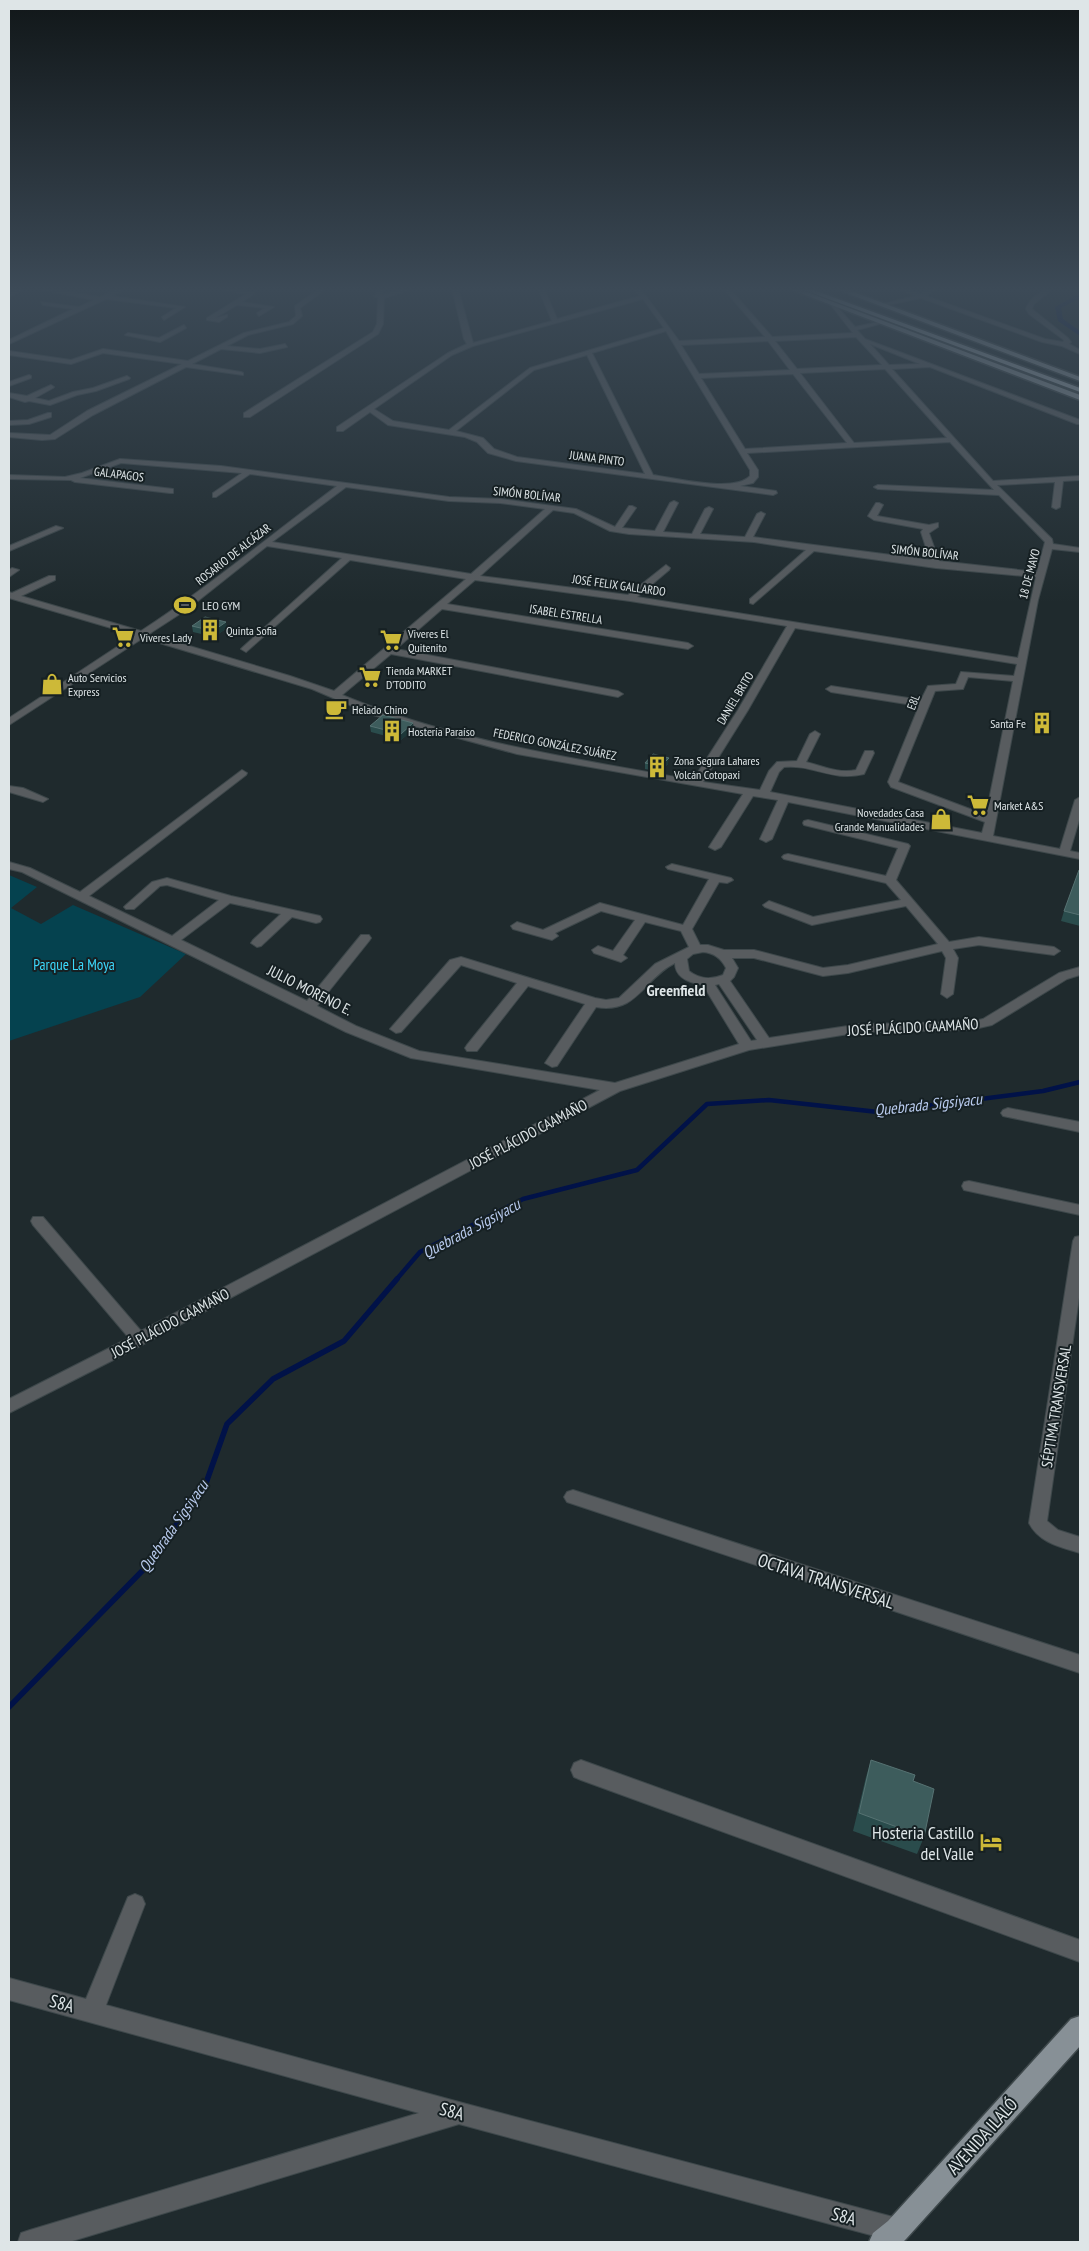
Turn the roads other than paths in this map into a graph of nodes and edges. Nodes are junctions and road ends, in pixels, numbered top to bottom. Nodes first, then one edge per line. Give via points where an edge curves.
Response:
1 (38, 393) edge
2 (73, 393) edge
3 (130, 393) edge
4 (282, 393) edge
5 (393, 393) edge
6 (501, 393) edge
7 (609, 393) edge
8 (708, 393) edge
9 (812, 393) edge
10 (911, 393) edge
11 (1005, 393) edge
12 (1067, 393) edge
13 (9, 396) edge
14 (1080, 398) edge
15 (24, 400) junction
16 (36, 404) dead end
17 (370, 409) junction
18 (48, 415) dead end
19 (247, 415) dead end
20 (1080, 422) edge
21 (9, 423) edge
22 (340, 429) dead end
23 (452, 431) junction
24 (9, 435) edge
25 (952, 440) junction
26 (853, 446) junction
27 (744, 452) junction
28 (250, 471) junction
29 (650, 476) junction
30 (9, 477) edge
31 (40, 478) junction
32 (1080, 478) edge
33 (65, 479) junction
34 (1059, 479) junction
35 (991, 483) junction
36 (345, 484) junction
37 (9, 486) edge
38 (731, 487) junction
39 (878, 487) dead end
40 (170, 491) dead end
41 (773, 493) dead end
42 (1001, 493) junction
43 (216, 495) dead end
44 (674, 503) dead end
45 (879, 505) dead end
46 (1056, 507) dead end
47 (551, 508) junction
48 (632, 508) dead end
49 (709, 509) dead end
50 (761, 514) dead end
51 (59, 528) dead end
52 (617, 529) junction
53 (658, 534) junction
54 (695, 536) junction
55 (748, 539) junction
56 (265, 544) junction
57 (1049, 546) junction
58 (813, 548) junction
59 (9, 549) edge
60 (1080, 550) edge
61 (348, 557) junction
62 (936, 565) junction
63 (666, 568) dead end
64 (1040, 575) junction
65 (471, 577) junction
66 (52, 578) dead end
67 (11, 595) edge
68 (630, 598) junction
69 (753, 601) dead end
70 (440, 606) junction
71 (792, 625) junction
72 (143, 635) junction
73 (688, 646) dead end
74 (246, 649) dead end
75 (391, 651) junction
76 (1022, 662) junction
77 (1018, 679) junction
78 (831, 689) dead end
79 (618, 694) dead end
80 (335, 696) junction
81 (926, 704) junction
82 (9, 722) edge
83 (815, 734) dead end
84 (869, 753) dead end
85 (800, 764) junction
86 (242, 773) dead end
87 (696, 784) junction
88 (9, 789) edge
89 (750, 791) junction
90 (764, 794) junction
91 (784, 798) junction
92 (43, 799) dead end
93 (1080, 800) edge
94 (990, 820) junction
95 (808, 823) dead end
96 (986, 837) junction
97 (766, 839) dead end
98 (715, 847) dead end
99 (1064, 853) junction
100 (1080, 856) edge
101 (788, 857) dead end
102 (9, 865) edge
103 (672, 867) dead end
104 (890, 880) junction
105 (80, 897) junction
106 (228, 899) junction
107 (908, 902) junction
108 (770, 905) dead end
109 (130, 907) dead end
110 (289, 913) junction
111 (643, 917) junction
112 (316, 919) dead end
113 (517, 926) dead end
114 (686, 930) junction
115 (365, 938) dead end
116 (173, 941) junction
117 (257, 942) dead end
118 (946, 946) junction
119 (696, 948) junction
120 (598, 950) dead end
121 (1054, 951) dead end
122 (723, 954) junction
123 (682, 960) junction
124 (1080, 971) edge
125 (526, 980) junction
126 (723, 980) junction
127 (708, 983) junction
128 (947, 994) dead end
129 (593, 1002) junction
130 (309, 1007) junction
131 (396, 1029) dead end
132 (765, 1042) junction
133 (747, 1046) junction
134 (472, 1048) dead end
135 (552, 1063) dead end
136 (615, 1088) junction
137 (1008, 1113) dead end
138 (1080, 1127) edge
139 (969, 1186) dead end
140 (1080, 1210) edge
141 (38, 1221) dead end
142 (1080, 1241) edge
143 (1078, 1271) edge
144 (139, 1339) junction
145 (9, 1406) edge
146 (573, 1497) dead end
147 (1080, 1545) edge
148 (1080, 1664) edge
149 (581, 1770) dead end
150 (135, 1904) dead end
151 (1080, 1951) edge
152 (9, 1989) edge
153 (92, 2012) junction
154 (1080, 2028) edge
155 (459, 2113) junction
156 (889, 2236) edge
157 (30, 2242) edge

1 - 15 street
2 - 15 street via 50,403
3 - 24 street via 52,437
4 - 19 street
5 - 17 street
6 - 23 street
7 - 29 street
8 - 27 street
9 - 26 street
10 - 25 street, 18 DE MAYO
11 - 20 street
12 - 14 main road
13 - 15 street
15 - 16 street
17 - 22 street
17 - 23 street, JUANA PINTO via 391,423
18 - 21 street via 29,422
23 - 29 street, JUANA PINTO via 480,440 491,451 516,459
25 - 26 street
25 - 35 street, 18 DE MAYO
26 - 27 street
27 - 38 street via 754,470 754,477
28 - 33 street, SIMÓN BOLÍVAR via 120,461
28 - 36 street, SIMÓN BOLÍVAR
28 - 43 street
29 - 38 street, JUANA PINTO
30 - 31 street, SIMÓN BOLÍVAR
31 - 33 street, SIMÓN BOLÍVAR
31 - 37 street
32 - 34 street
33 - 40 street, GALAPAGOS
34 - 35 street
34 - 46 street
35 - 42 street, 18 DE MAYO
36 - 47 street, SIMÓN BOLÍVAR via 449,499
36 - 56 street, ROSARIO DE ALCÁZAR
38 - 41 street, JUANA PINTO
39 - 42 street
42 - 57 street, 18 DE MAYO via 1046,536
44 - 53 street
45 - 62 street via 872,516 874,518 933,526 925,532
47 - 52 street, SIMÓN BOLÍVAR via 576,511
47 - 65 street
48 - 52 street
49 - 54 street
50 - 55 street
51 - 59 street
52 - 53 street, SIMÓN BOLÍVAR
53 - 54 street, SIMÓN BOLÍVAR
54 - 55 street, SIMÓN BOLÍVAR
55 - 58 street, SIMÓN BOLÍVAR
56 - 61 street, JOSÉ FELIX GALLARDO
56 - 72 street, ROSARIO DE ALCÁZAR
57 - 60 street
57 - 64 street, 18 DE MAYO
58 - 62 street, SIMÓN BOLÍVAR
58 - 69 street
61 - 65 street, JOSÉ FELIX GALLARDO
61 - 74 street
62 - 64 street, SIMÓN BOLÍVAR
63 - 68 street
64 - 76 street, 18 DE MAYO
65 - 68 street, JOSÉ FELIX GALLARDO
65 - 70 street
66 - 67 street
67 - 72 street, FEDERICO GONZÁLEZ SUÁREZ
68 - 71 street, JOSÉ FELIX GALLARDO
70 - 73 street, ISABEL ESTRELLA
70 - 75 street
71 - 76 street, JOSÉ FELIX GALLARDO
71 - 87 street, DANIEL BRITO
72 - 80 street, FEDERICO GONZÁLEZ SUÁREZ via 287,678
72 - 82 street, ROSARIO DE ALCÁZAR
75 - 79 street
75 - 80 street
76 - 77 street, 18 DE MAYO
77 - 81 street, E8L via 964,674 960,686 931,688
77 - 94 street, 18 DE MAYO
78 - 81 street
80 - 87 street, FEDERICO GONZÁLEZ SUÁREZ via 377,714 521,752
81 - 94 street, E8L via 892,782
83 - 85 street
84 - 85 street via 860,772 850,775
85 - 90 street via 789,762 778,766
86 - 105 street
87 - 89 street, FEDERICO GONZÁLEZ SUÁREZ
88 - 92 street via 29,792
89 - 90 street, FEDERICO GONZÁLEZ SUÁREZ
89 - 98 street
90 - 91 street, FEDERICO GONZÁLEZ SUÁREZ
91 - 96 street, FEDERICO GONZÁLEZ SUÁREZ
91 - 97 street
93 - 99 street
94 - 96 street, 18 DE MAYO
95 - 104 street via 904,846
96 - 99 street, FEDERICO GONZÁLEZ SUÁREZ
99 - 100 street, FEDERICO GONZÁLEZ SUÁREZ
101 - 104 street
102 - 105 street, JULIO MORENO E.
103 - 114 street via 721,879
104 - 107 street
105 - 116 street, JULIO MORENO E.
106 - 109 street via 167,881 156,884
106 - 110 street
106 - 116 street
107 - 108 street via 812,921
107 - 118 street
110 - 112 street
110 - 117 street
111 - 113 street via 600,907 549,935
111 - 114 street
111 - 120 street via 618,957
114 - 119 street
115 - 130 street
116 - 130 street, JULIO MORENO E.
118 - 121 street via 979,941
118 - 122 street via 829,972 754,954
118 - 128 street via 952,958
119 - 122 street
119 - 123 street
122 - 126 street via 732,968
123 - 127 street via 688,976
123 - 129 street via 662,965 625,1002 605,1006
124 - 132 street, JOSÉ PLÁCIDO CAAMAÑO via 1063,976 987,1022 970,1026 861,1028
125 - 129 street
125 - 131 street via 471,962 454,963
125 - 134 street
126 - 127 street
126 - 132 street
127 - 133 street
129 - 135 street
130 - 136 street, JULIO MORENO E. via 351,1029 416,1055
132 - 133 street, JOSÉ PLÁCIDO CAAMAÑO
133 - 136 street, JOSÉ PLÁCIDO CAAMAÑO
136 - 144 street, JOSÉ PLÁCIDO CAAMAÑO
137 - 138 street
139 - 140 street
141 - 144 street
142 - 143 street, SÉPTIMA TRANSVERSAL
143 - 147 street, SÉPTIMA TRANSVERSAL via 1038,1523 1044,1532
144 - 145 street, JOSÉ PLÁCIDO CAAMAÑO
146 - 148 street, OCTAVA TRANSVERSAL
149 - 151 street
150 - 153 street
152 - 153 street, S8A
153 - 155 street, S8A
154 - 156 main road, AVENIDA ILALÓ
155 - 156 street, S8A
155 - 157 street

